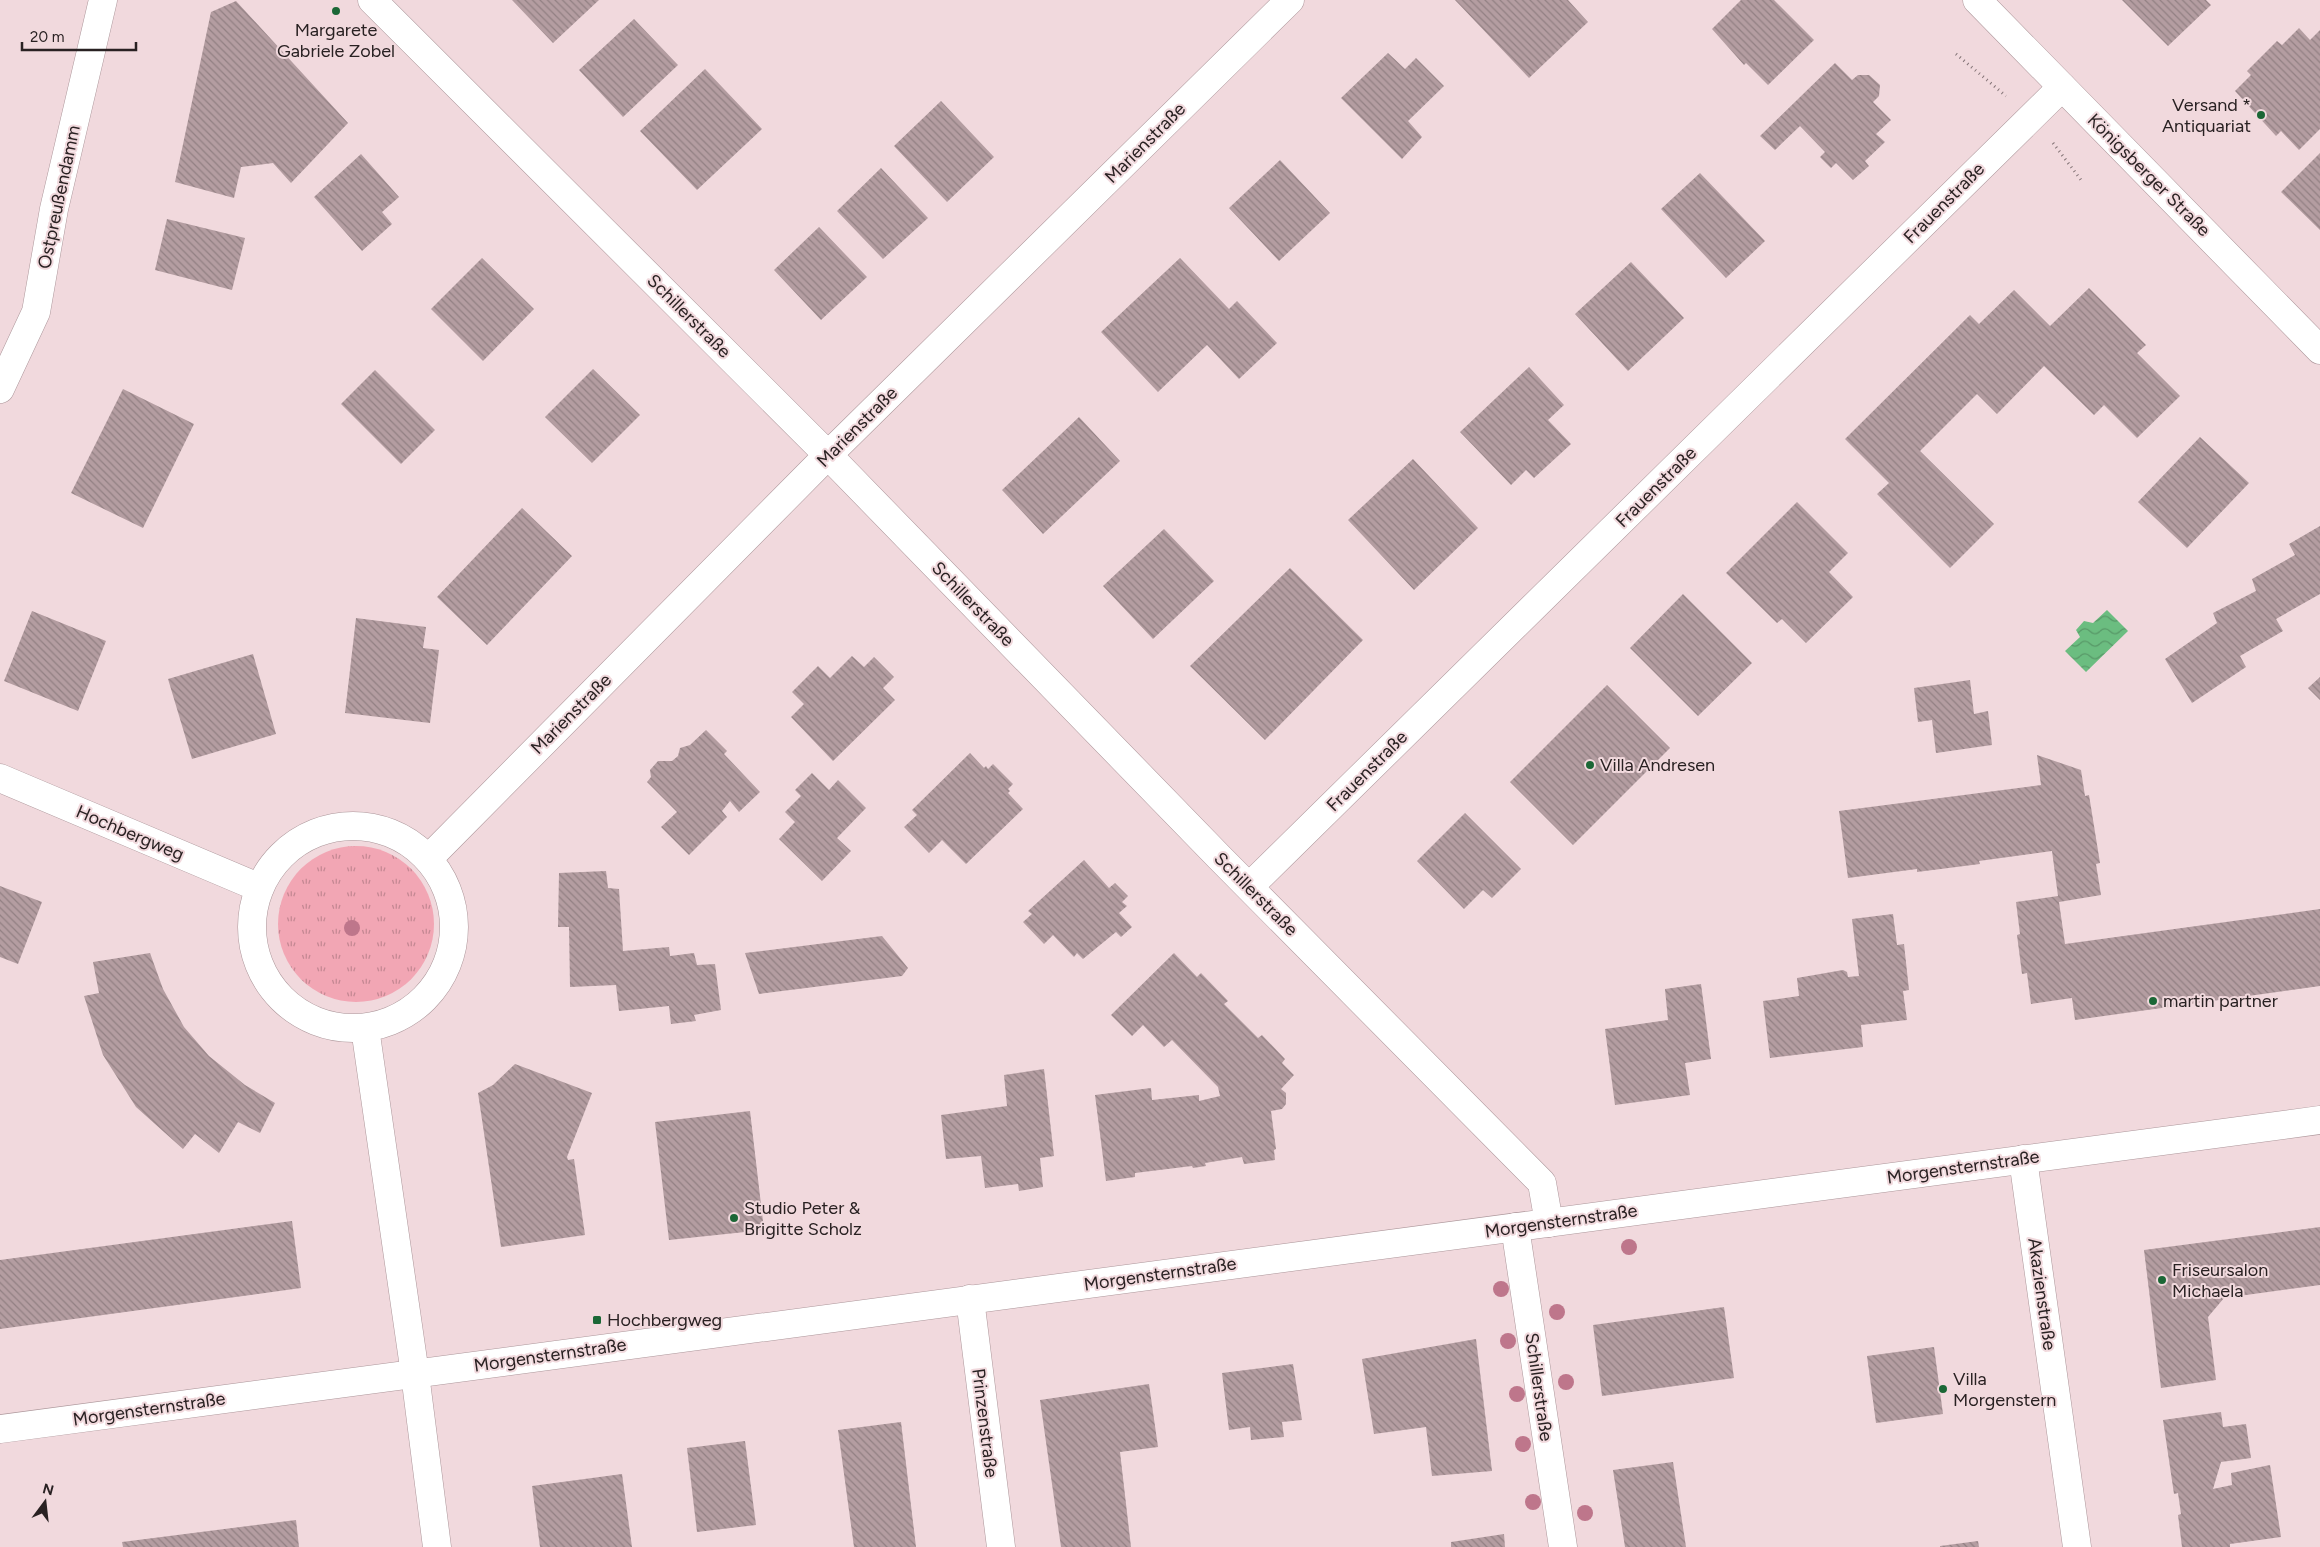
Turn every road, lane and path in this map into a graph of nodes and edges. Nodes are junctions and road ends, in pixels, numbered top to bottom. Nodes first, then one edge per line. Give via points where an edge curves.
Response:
1 (103, 0) edge
2 (372, 0) edge
3 (1290, 0) edge
4 (1977, 0) edge
5 (1956, 54) dead end
6 (2062, 87) junction
7 (2002, 92) dead end
8 (2059, 149) dead end
9 (2081, 180) dead end
10 (2320, 350) edge
11 (0, 389) edge
12 (828, 455) junction
13 (0, 778) edge
14 (428, 858) junction
15 (1249, 887) junction
16 (260, 888) junction
17 (365, 1028) junction
18 (2320, 1120) edge
19 (2023, 1160) junction
20 (1549, 1222) junction
21 (1515, 1227) junction
22 (970, 1299) junction
23 (415, 1374) junction
24 (0, 1429) edge
25 (437, 1547) edge
26 (1001, 1547) edge
27 (1563, 1547) edge
28 (2076, 1547) edge

1 - 11 street, Ostpreußendamm via 54,209 36,312
2 - 12 street, Schillerstraße
3 - 12 street, Marienstraße
4 - 6 street, Königsberger Straße
5 - 7 path
6 - 10 street, Königsberger Straße
6 - 15 street, Frauenstraße
8 - 9 path
12 - 14 street, Marienstraße
12 - 15 street, Schillerstraße
13 - 16 street, Hochbergweg
14 - 16 street via 405,840 377,829 348,826 319,831 293,845 271,866
14 - 17 street via 445,885 454,915 452,947 442,976 422,1001 396,1019
15 - 20 street, Schillerstraße via 1542,1183
16 - 17 street via 252,926 257,960 274,990 299,1014 331,1026
17 - 23 street
18 - 19 street, Morgensternstraße
19 - 20 street, Morgensternstraße
19 - 28 street, Akazienstraße
20 - 21 street, Morgensternstraße
21 - 22 street, Morgensternstraße
21 - 27 street, Schillerstraße
22 - 23 street, Morgensternstraße
22 - 26 street, Prinzenstraße
23 - 24 street, Morgensternstraße
23 - 25 street

